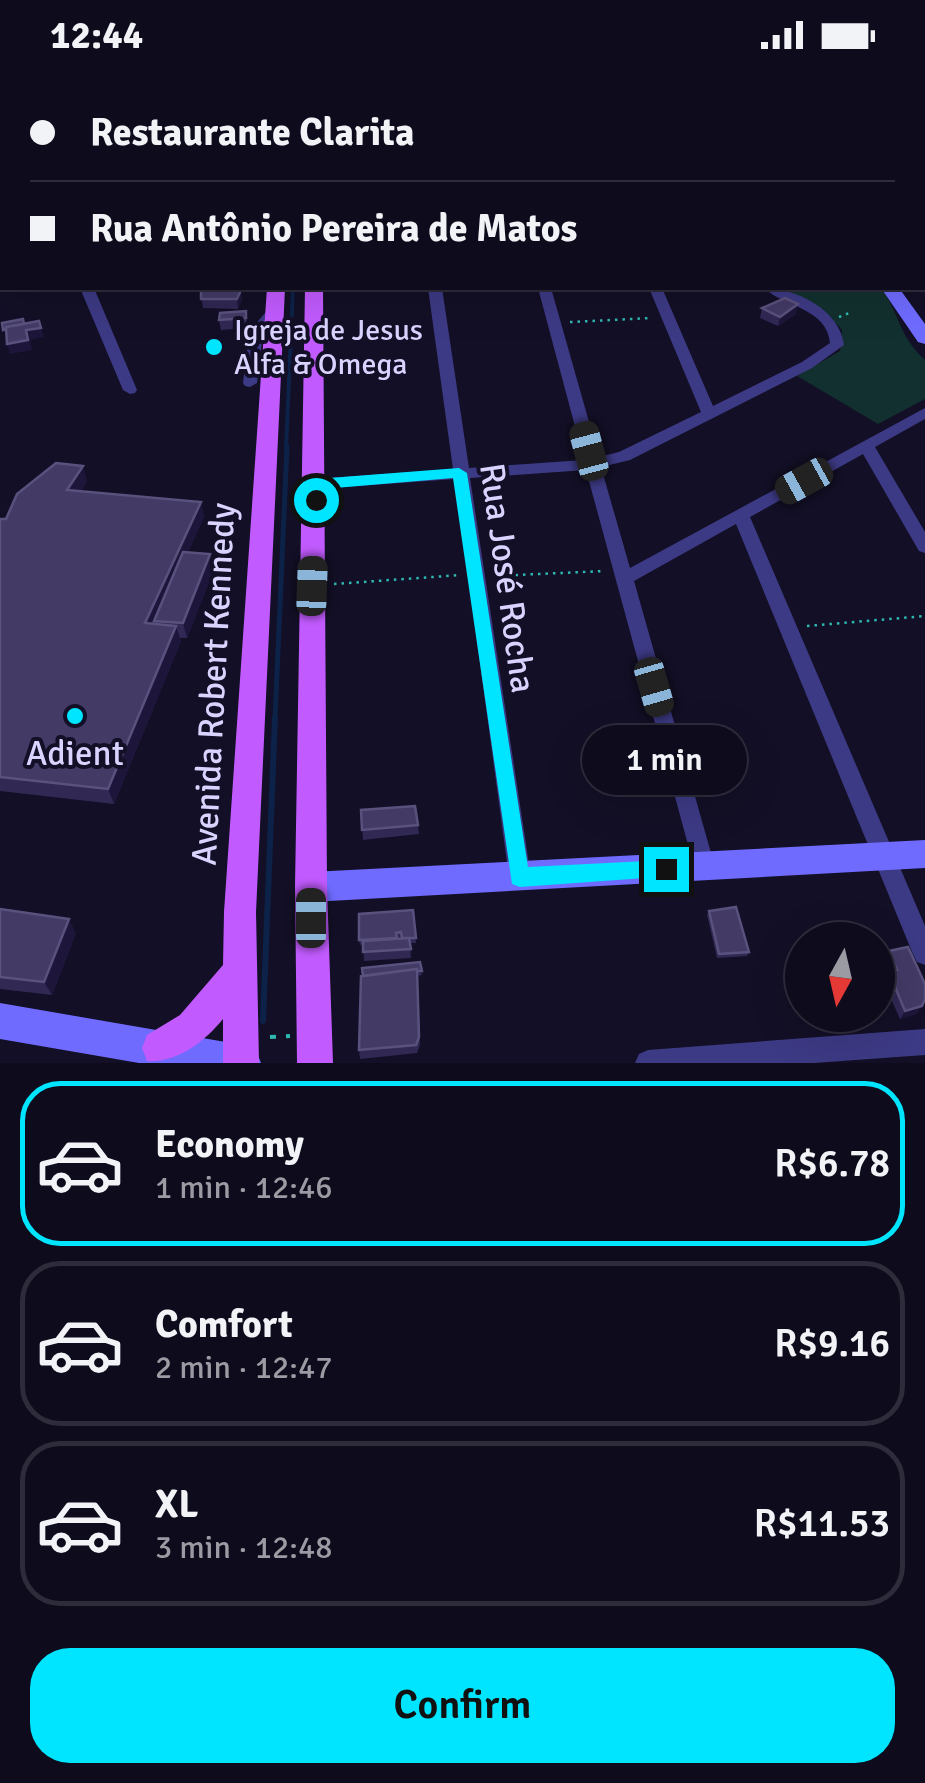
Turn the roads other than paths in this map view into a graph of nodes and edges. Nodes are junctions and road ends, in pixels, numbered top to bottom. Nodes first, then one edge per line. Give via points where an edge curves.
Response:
1 (88, 290) edge
2 (314, 290) edge
3 (435, 290) edge
4 (545, 290) edge
5 (656, 290) edge
6 (774, 290) edge
7 (891, 290) edge
8 (272, 297) edge
9 (925, 338) edge
10 (250, 383) dead end
11 (130, 390) dead end
12 (925, 413) edge
13 (709, 414) junction
14 (866, 446) junction
15 (592, 464) junction
16 (459, 473) junction
17 (316, 484) junction
18 (741, 516) junction
19 (925, 547) edge
20 (622, 573) junction
21 (925, 854) edge
22 (885, 856) junction
23 (704, 867) junction
24 (520, 877) junction
25 (311, 886) junction
26 (925, 954) edge
27 (239, 973) junction
28 (0, 1021) edge
29 (925, 1042) edge
30 (160, 1048) junction
31 (242, 1063) edge
32 (316, 1063) edge
33 (648, 1063) edge

1 - 11 street
2 - 17 main road
3 - 16 street, Rua José Rocha
4 - 15 street
5 - 13 street
6 - 13 street via 824,316 838,345
7 - 9 street
8 - 10 street, Avenida Robert Kennedy via 256,332
8 - 27 main road, Avenida Robert Kennedy
12 - 14 street
13 - 15 street via 624,456
14 - 18 street
14 - 19 street
15 - 16 street
15 - 20 street
16 - 17 street
16 - 24 street, Rua José Rocha
17 - 25 main road
18 - 20 street
18 - 22 street
20 - 23 street
21 - 22 street
22 - 23 street
22 - 26 street
23 - 24 street
24 - 25 street
25 - 32 main road
27 - 30 main road via 193,1028
27 - 31 main road, Avenida Robert Kennedy
28 - 30 street
29 - 33 street
30 - 31 street

